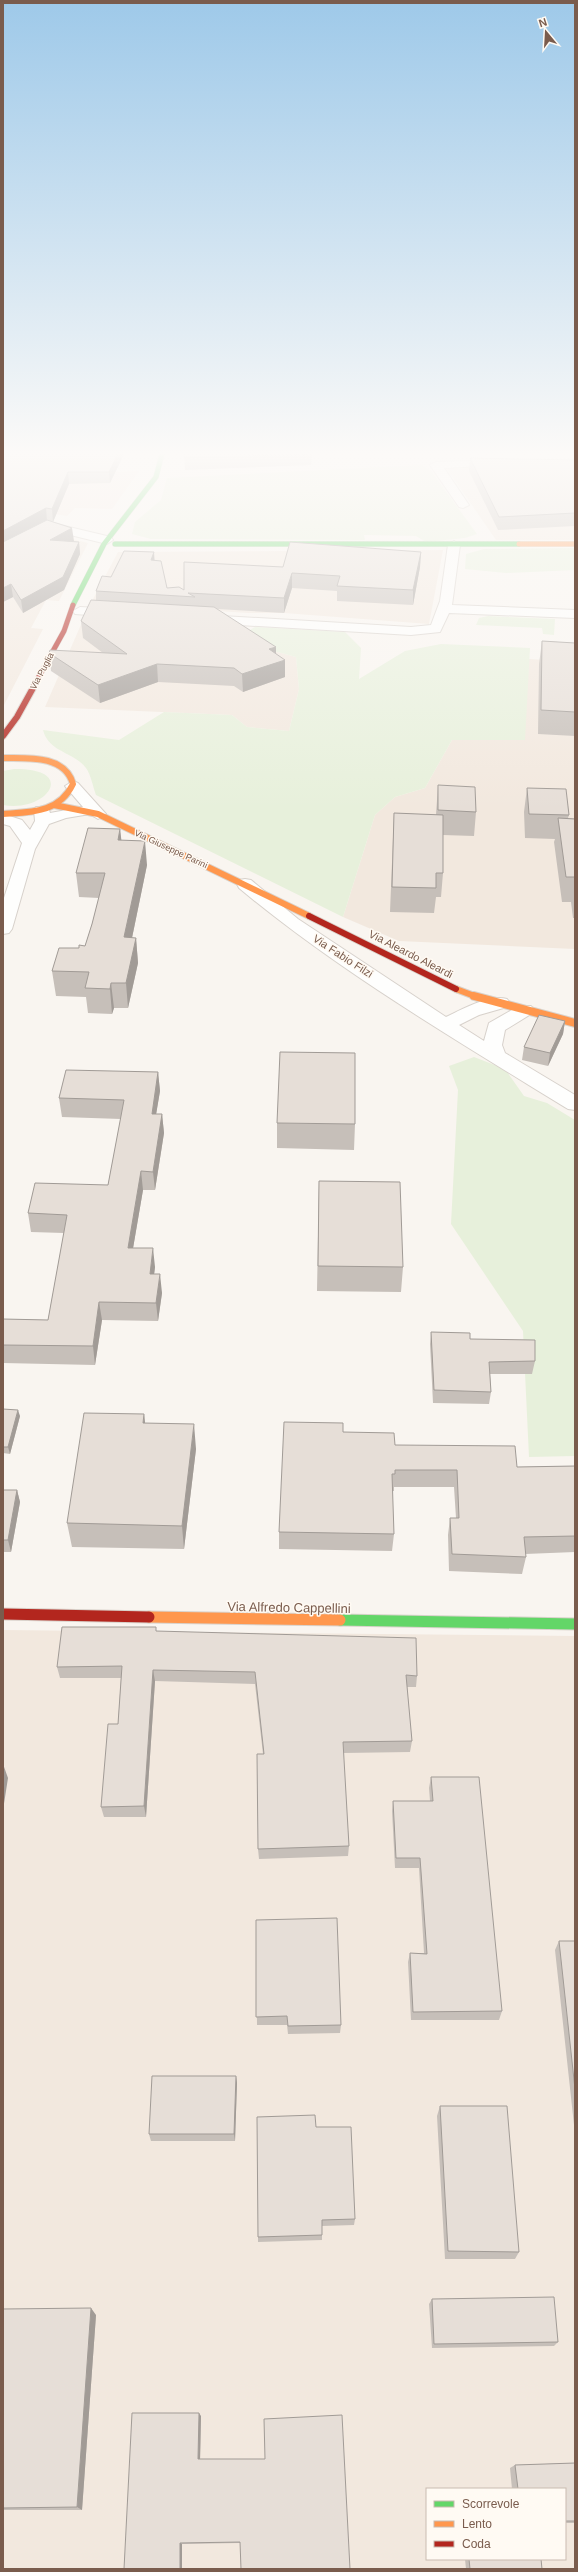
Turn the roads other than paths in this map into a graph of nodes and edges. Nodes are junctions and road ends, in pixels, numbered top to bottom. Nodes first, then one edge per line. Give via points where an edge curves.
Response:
1 (94, 570) edge
2 (98, 570) edge
3 (450, 570) edge
4 (444, 610) junction
5 (80, 611) junction
6 (125, 614) edge
7 (575, 614) edge
8 (188, 618) edge
9 (66, 625) junction
10 (18, 717) junction
11 (3, 723) edge
12 (18, 733) dead end
13 (3, 736) edge
14 (25, 746) dead end
15 (36, 756) junction
16 (3, 758) edge
17 (73, 786) junction
18 (47, 812) junction
19 (91, 812) junction
20 (3, 814) edge
21 (3, 818) edge
22 (30, 842) junction
23 (245, 884) junction
24 (3, 929) edge
25 (501, 1004) junction
26 (525, 1010) junction
27 (575, 1023) edge
28 (445, 1025) junction
29 (496, 1027) junction
30 (497, 1057) junction
31 (575, 1104) edge
32 (3, 1614) edge
33 (575, 1624) edge

1 - 9 street, Via Puglia via 70,610
2 - 5 street, Via Puglia
3 - 4 street
4 - 7 street
4 - 8 street via 435,630 424,631
5 - 6 street
5 - 9 street, Via Puglia
9 - 10 street, Via Puglia
10 - 11 street
10 - 12 street, Via Puglia
10 - 13 street, Via Puglia
14 - 15 street
15 - 16 street
15 - 17 street via 57,762 68,770 73,776
17 - 18 street via 67,796
17 - 19 street, Via Giuseppe Parini
18 - 19 street
18 - 20 street
18 - 22 street
19 - 23 street, Via Giuseppe Parini
21 - 22 street via 16,823
22 - 24 street
23 - 25 street, Via Aleardo Aleardi via 451,987
23 - 28 street, Via Fabio Filzi via 292,923
25 - 26 street, Via Aleardo Aleardi
25 - 28 street via 473,1011
26 - 27 street, Via Aleardo Aleardi
26 - 29 street, Via Fabio Filzi
28 - 29 street, Via Fabio Filzi via 469,1029
28 - 30 street, Via Fabio Filzi
29 - 30 street via 493,1045
30 - 31 street, Via Fabio Filzi
32 - 33 street, Via Alfredo Cappellini

